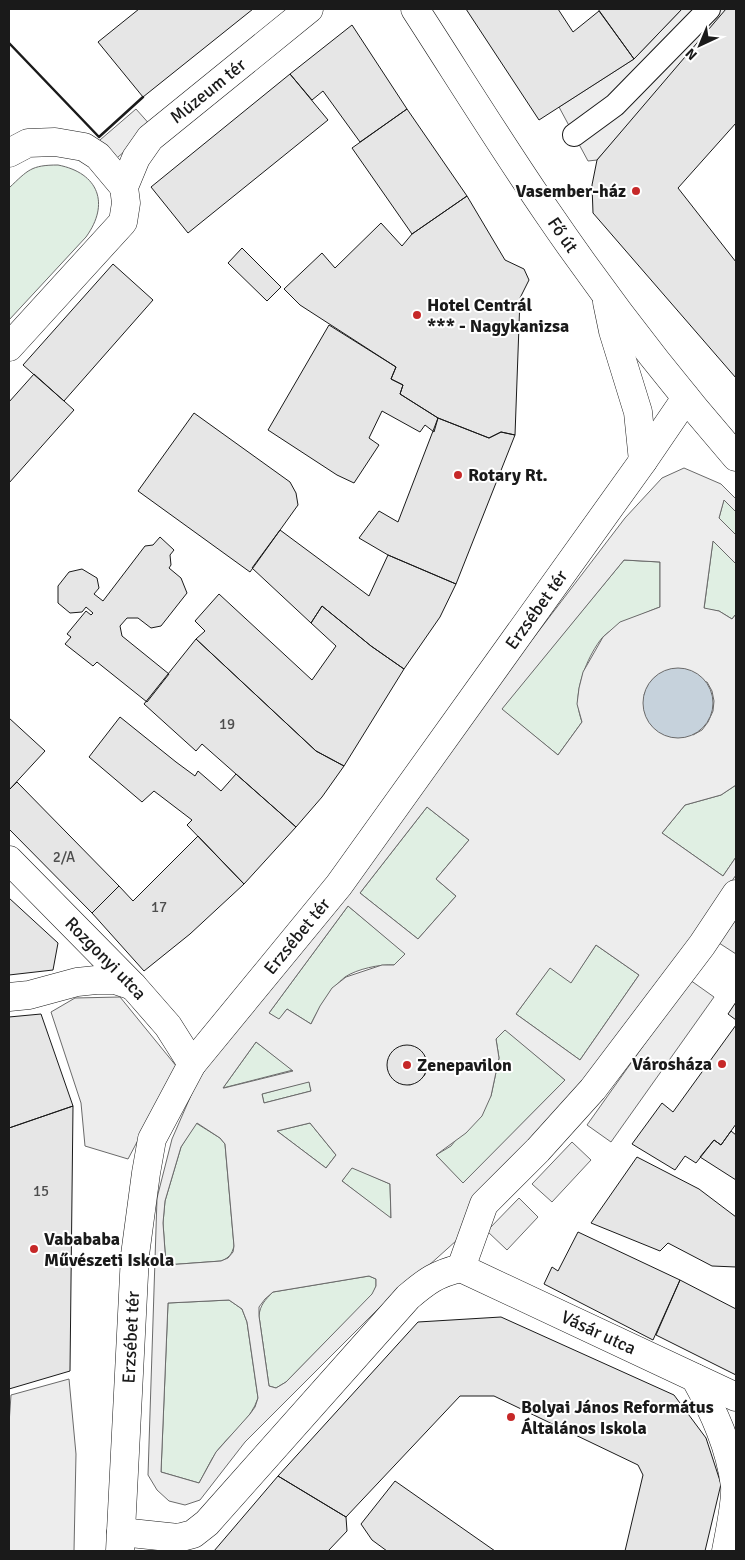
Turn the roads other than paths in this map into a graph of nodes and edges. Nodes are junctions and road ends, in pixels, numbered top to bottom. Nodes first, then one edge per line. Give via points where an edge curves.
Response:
1 (310, 9) edge
2 (415, 9) edge
3 (709, 9) edge
4 (574, 136) dead end
5 (9, 153) edge
6 (124, 187) junction
7 (604, 291) junction
8 (9, 347) edge
9 (686, 398) junction
10 (732, 452) edge
11 (643, 461) junction
12 (9, 860) edge
13 (736, 894) edge
14 (133, 986) junction
15 (9, 997) edge
16 (192, 1064) junction
17 (461, 1268) junction
18 (695, 1378) junction
19 (736, 1397) edge
20 (120, 1542) edge
21 (726, 1551) edge

1 - 6 street, Múzeum tér via 150,138 136,158
2 - 7 street, Fő út via 543,206
3 - 4 street via 620,99
5 - 6 street via 28,143 55,142 84,147 98,156
6 - 8 street, Múzeum tér via 123,222
7 - 9 street, Fő út
7 - 11 street via 638,412
9 - 10 street, Fő út
9 - 11 street, Erzsébet tér
11 - 16 street, Erzsébet tér via 339,885
12 - 14 street, Rozgonyi utca
13 - 17 street via 702,945 593,1089 484,1204
14 - 15 street via 115,980 96,980
14 - 16 street, Rozgonyi utca via 168,1026
16 - 20 street, Erzsébet tér via 152,1140 146,1173 135,1256
17 - 18 street, Vásár utca
17 - 20 street via 442,1272 408,1296 207,1523 193,1534 178,1538
18 - 19 street, Vásár utca
18 - 21 street via 726,1444 735,1488

